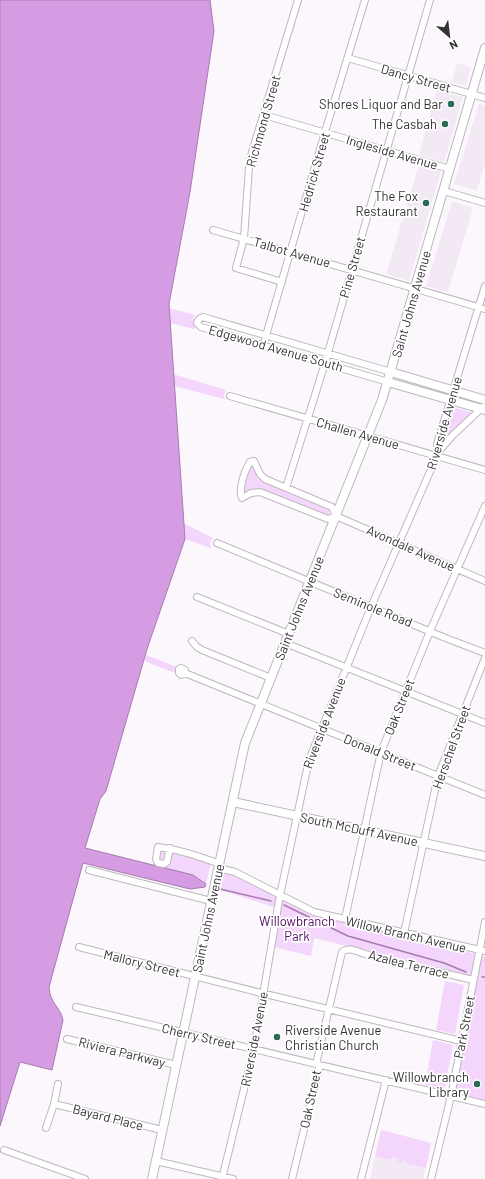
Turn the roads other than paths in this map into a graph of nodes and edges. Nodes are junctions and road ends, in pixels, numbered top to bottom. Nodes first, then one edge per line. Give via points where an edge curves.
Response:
1 (298, 0) edge
2 (365, 0) edge
3 (430, 0) edge
4 (485, 48) edge
5 (348, 58) junction
6 (408, 76) junction
7 (472, 94) junction
8 (485, 98) edge
9 (264, 115) junction
10 (325, 132) junction
11 (387, 150) junction
12 (450, 169) junction
13 (444, 191) junction
14 (485, 203) edge
15 (213, 230) dead end
16 (244, 238) junction
17 (291, 252) junction
18 (352, 270) junction
19 (282, 282) junction
20 (485, 286) edge
21 (415, 289) junction
22 (482, 308) edge
23 (266, 336) junction
24 (264, 345) junction
25 (328, 353) junction
26 (325, 363) junction
27 (391, 372) junction
28 (388, 382) junction
29 (454, 391) junction
30 (230, 396) dead end
31 (451, 400) junction
32 (485, 400) edge
33 (484, 408) edge
34 (308, 418) junction
35 (368, 436) junction
36 (438, 453) junction
37 (485, 470) edge
38 (286, 488) junction
39 (485, 506) edge
40 (336, 516) junction
41 (216, 543) dead end
42 (399, 543) junction
43 (457, 569) junction
44 (485, 581) edge
45 (310, 582) junction
46 (197, 597) dead end
47 (371, 607) junction
48 (430, 631) junction
49 (289, 634) junction
50 (192, 641) dead end
51 (285, 643) junction
52 (485, 653) edge
53 (485, 658) edge
54 (345, 668) junction
55 (185, 673) dead end
56 (271, 678) junction
57 (405, 692) junction
58 (260, 704) junction
59 (462, 715) junction
60 (485, 723) edge
61 (321, 729) junction
62 (381, 752) junction
63 (438, 776) junction
64 (485, 794) edge
65 (233, 802) junction
66 (296, 816) junction
67 (364, 830) junction
68 (423, 843) junction
69 (170, 848) dead end
70 (485, 856) edge
71 (219, 866) junction
72 (89, 870) dead end
73 (280, 895) junction
74 (212, 901) junction
75 (345, 920) junction
76 (485, 922) edge
77 (404, 933) junction
78 (79, 947) dead end
79 (344, 950) joint
80 (482, 951) edge
81 (195, 977) junction
82 (473, 980) junction
83 (263, 994) junction
84 (76, 1006) dead end
85 (329, 1010) junction
86 (184, 1032) junction
87 (67, 1039) dead end
88 (461, 1041) junction
89 (254, 1048) junction
90 (318, 1064) junction
91 (176, 1065) junction
92 (386, 1080) junction
93 (58, 1084) dead end
94 (451, 1096) junction
95 (54, 1104) junction
96 (485, 1104) edge
97 (46, 1128) dead end
98 (162, 1130) junction
99 (4, 1150) dead end
100 (156, 1161) junction
101 (222, 1178) edge
102 (85, 1179) edge
103 (152, 1179) edge
104 (233, 1179) edge
105 (292, 1179) edge
106 (361, 1179) edge
107 (431, 1179) edge

1 - 9 street, Richmond Street
2 - 5 street, Hedrick Street
3 - 6 street, Pine Street
4 - 7 main road, Saint Johns Avenue
5 - 6 street, Dancy Street
5 - 10 street, Hedrick Street
6 - 7 street, Dancy Street
6 - 11 street, Pine Street
7 - 8 street, Dancy Street
7 - 12 main road, Saint Johns Avenue
9 - 10 street, Ingleside Avenue
9 - 16 street, Richmond Street via 249,168
10 - 11 street, Ingleside Avenue
10 - 17 street, Hedrick Street
11 - 12 street, Ingleside Avenue
11 - 18 street, Pine Street
12 - 13 main road, Saint Johns Avenue
13 - 14 street
13 - 21 main road, Saint Johns Avenue
15 - 16 street, Talbot Avenue
16 - 17 street, Talbot Avenue
16 - 19 street, Richmond Street via 236,268
17 - 18 street, Talbot Avenue
17 - 19 street, Hedrick Street
18 - 21 street, Talbot Avenue
18 - 25 street, Pine Street
19 - 23 street, Hedrick Street
20 - 22 street, Riverside Avenue
21 - 22 street, Talbot Avenue
21 - 27 main road, Saint Johns Avenue
22 - 29 street, Riverside Avenue
23 - 24 street, Hedrick Street
23 - 24 street, Edgewood Avenue South via 203,317 197,322 201,327
23 - 25 street, Edgewood Avenue South
24 - 26 street, Edgewood Avenue South
25 - 26 street, Pine Street
25 - 27 street, Edgewood Avenue South
26 - 28 street, Edgewood Avenue South
26 - 34 street, Pine Street
27 - 28 main road, Saint Johns Avenue
27 - 29 main road, Edgewood Avenue South
28 - 31 main road, Edgewood Avenue South
28 - 35 main road, Saint Johns Avenue
29 - 31 street, Riverside Avenue
29 - 32 main road, Edgewood Avenue South
30 - 34 street, Challen Avenue
31 - 33 main road, Edgewood Avenue South
31 - 36 street, Riverside Avenue via 437,444
33 - 36 street via 453,435
34 - 35 street, Challen Avenue
34 - 38 street, Pine Street
35 - 36 street, Challen Avenue
35 - 40 main road, Saint Johns Avenue
36 - 37 street, Challen Avenue
36 - 42 street, Riverside Avenue
38 - 40 street via 332,507
38 - 40 street via 260,474 254,461 246,468 240,493 242,498 260,492 328,519
39 - 43 street, Oak Street
40 - 42 street, Avondale Avenue
40 - 45 main road, Saint Johns Avenue
41 - 45 street, Seminole Road
42 - 43 street, Avondale Avenue
42 - 47 street, Riverside Avenue
43 - 44 street, Avondale Avenue
43 - 48 street, Oak Street
45 - 47 street, Seminole Road
45 - 49 main road, Saint Johns Avenue
46 - 49 street
47 - 48 street, Seminole Road
47 - 54 street, Riverside Avenue
48 - 52 street, Seminole Road
48 - 57 street, Oak Street
49 - 51 main road, Saint Johns Avenue
50 - 56 street via 202,650
51 - 54 street
51 - 56 main road, Saint Johns Avenue
53 - 59 street, Herschel Street
54 - 57 street
54 - 61 street, Riverside Avenue
55 - 58 street, Donald Street
56 - 58 main road, Saint Johns Avenue
57 - 59 street
57 - 62 street, Oak Street
58 - 61 street, Donald Street
58 - 65 main road, Saint Johns Avenue via 245,744
59 - 60 street
59 - 63 street, Herschel Street
61 - 62 street, Donald Street
61 - 66 street, Riverside Avenue via 309,760
62 - 63 street, Donald Street
62 - 67 street, Oak Street
63 - 64 street, Donald Street
63 - 68 street, Herschel Street
65 - 66 main road, South McDuff Avenue
65 - 71 main road, Saint Johns Avenue
66 - 67 main road, South McDuff Avenue
66 - 73 street, Riverside Avenue
67 - 68 main road, South McDuff Avenue
67 - 75 street, Oak Street
68 - 70 main road, South McDuff Avenue
68 - 77 street, Herschel Street
69 - 71 street, Willow Branch Avenue
71 - 73 street, Willow Branch Avenue
71 - 74 main road, Saint Johns Avenue
72 - 74 street
73 - 75 street, Willow Branch Avenue via 314,912
73 - 83 street, Riverside Avenue
74 - 81 main road, Saint Johns Avenue
75 - 77 street, Willow Branch Avenue
76 - 80 street, Park Street
77 - 80 street, Willow Branch Avenue
78 - 81 street, Mallory Street
79 - 82 street, Azalea Terrace via 350,949
79 - 85 street, Oak Street
80 - 82 street, Park Street
81 - 83 street, Mallory Street
81 - 86 main road, Saint Johns Avenue
82 - 88 street, Park Street
83 - 85 street, Mallory Street
83 - 89 street, Riverside Avenue
84 - 86 street, Cherry Street
85 - 88 street, Mallory Street
85 - 90 street, Oak Street
86 - 89 street, Cherry Street
86 - 91 main road, Saint Johns Avenue
87 - 91 street, Riviera Parkway
88 - 94 street, Park Street
89 - 90 street, Cherry Street
89 - 101 street, Riverside Avenue
90 - 92 street, Cherry Street
90 - 105 street, Oak Street
91 - 98 main road, Saint Johns Avenue
92 - 94 street, Cherry Street
92 - 106 street
93 - 95 street
94 - 96 street, Cherry Street
94 - 107 street, Park Street
95 - 97 street
95 - 98 street, Bayard Place
98 - 100 main road, Saint Johns Avenue
99 - 102 street
100 - 101 street
100 - 103 main road, Saint Johns Avenue
101 - 104 street

